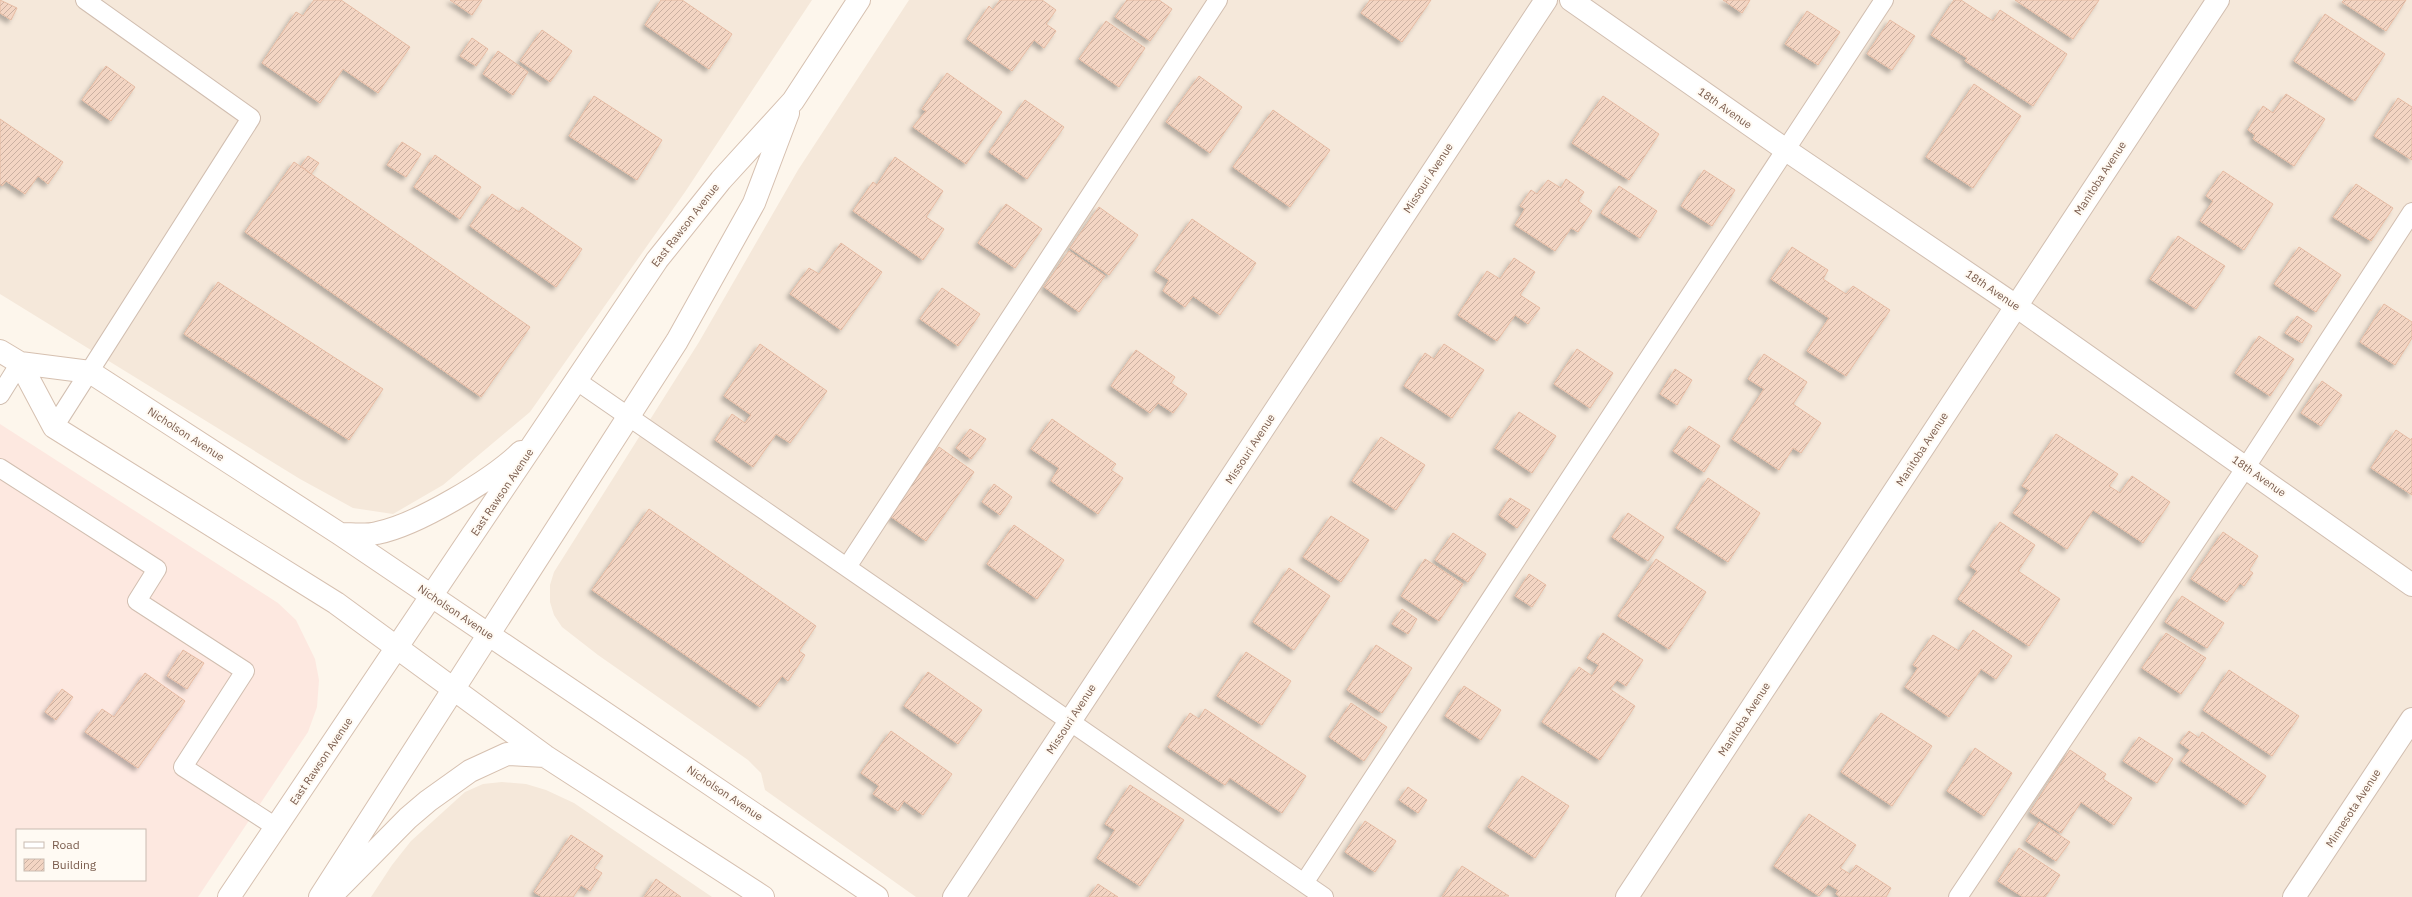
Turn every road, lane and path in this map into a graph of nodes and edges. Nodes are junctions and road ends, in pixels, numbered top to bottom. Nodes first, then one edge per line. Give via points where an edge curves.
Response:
1 (85, 0) edge
2 (860, 0) edge
3 (1218, 0) edge
4 (1546, 0) edge
5 (1571, 0) edge
6 (1884, 0) edge
7 (2218, 0) edge
8 (793, 101) junction
9 (1786, 150) junction
10 (2412, 212) edge
11 (2016, 306) junction
12 (0, 351) edge
13 (20, 363) junction
14 (90, 372) junction
15 (577, 381) junction
16 (0, 395) edge
17 (628, 415) junction
18 (54, 427) junction
19 (545, 429) junction
20 (2246, 467) junction
21 (0, 468) edge
22 (340, 534) junction
23 (847, 567) junction
24 (2412, 585) edge
25 (433, 596) junction
26 (488, 633) junction
27 (397, 647) junction
28 (454, 688) junction
29 (2412, 719) edge
30 (1070, 721) junction
31 (546, 756) junction
32 (276, 827) junction
33 (1304, 883) junction
34 (229, 897) edge
35 (320, 897) edge
36 (329, 897) edge
37 (763, 897) edge
38 (877, 897) edge
39 (954, 897) edge
40 (1324, 897) edge
41 (1626, 897) edge
42 (1958, 897) edge
43 (2294, 897) edge

1 - 14 lane via 251,118
2 - 8 street, East Rawson Avenue
3 - 23 lane
4 - 30 street, Missouri Avenue
5 - 9 street, 18th Avenue
6 - 9 lane
7 - 11 street, Manitoba Avenue
8 - 15 street, East Rawson Avenue via 721,180 657,260
8 - 17 street, East Rawson Avenue via 754,203 677,341
9 - 11 street, 18th Avenue
9 - 33 lane
10 - 20 lane
11 - 20 street, 18th Avenue
11 - 41 street, Manitoba Avenue
12 - 13 street, Nicholson Avenue
13 - 14 street, Nicholson Avenue
13 - 16 lane
13 - 18 street
14 - 18 lane
14 - 22 street, Nicholson Avenue
15 - 17 lane
15 - 19 street, East Rawson Avenue
17 - 23 lane
17 - 26 street, East Rawson Avenue
18 - 27 street via 336,603
19 - 22 street via 507,465 406,524 377,533
19 - 25 street, East Rawson Avenue
20 - 24 street, 18th Avenue
20 - 42 lane
21 - 32 lane via 157,569 137,601 245,671 183,767
22 - 25 street, Nicholson Avenue
23 - 30 lane
25 - 26 street, Nicholson Avenue
25 - 27 street, East Rawson Avenue
26 - 28 street, East Rawson Avenue
26 - 38 street, Nicholson Avenue
27 - 28 street
27 - 32 street, East Rawson Avenue
28 - 31 street
28 - 35 street, East Rawson Avenue
29 - 43 street, Minnesota Avenue
30 - 33 lane
30 - 39 street, Missouri Avenue
31 - 36 street via 508,754 470,771 408,818
31 - 37 street
32 - 34 street, East Rawson Avenue
33 - 40 lane

